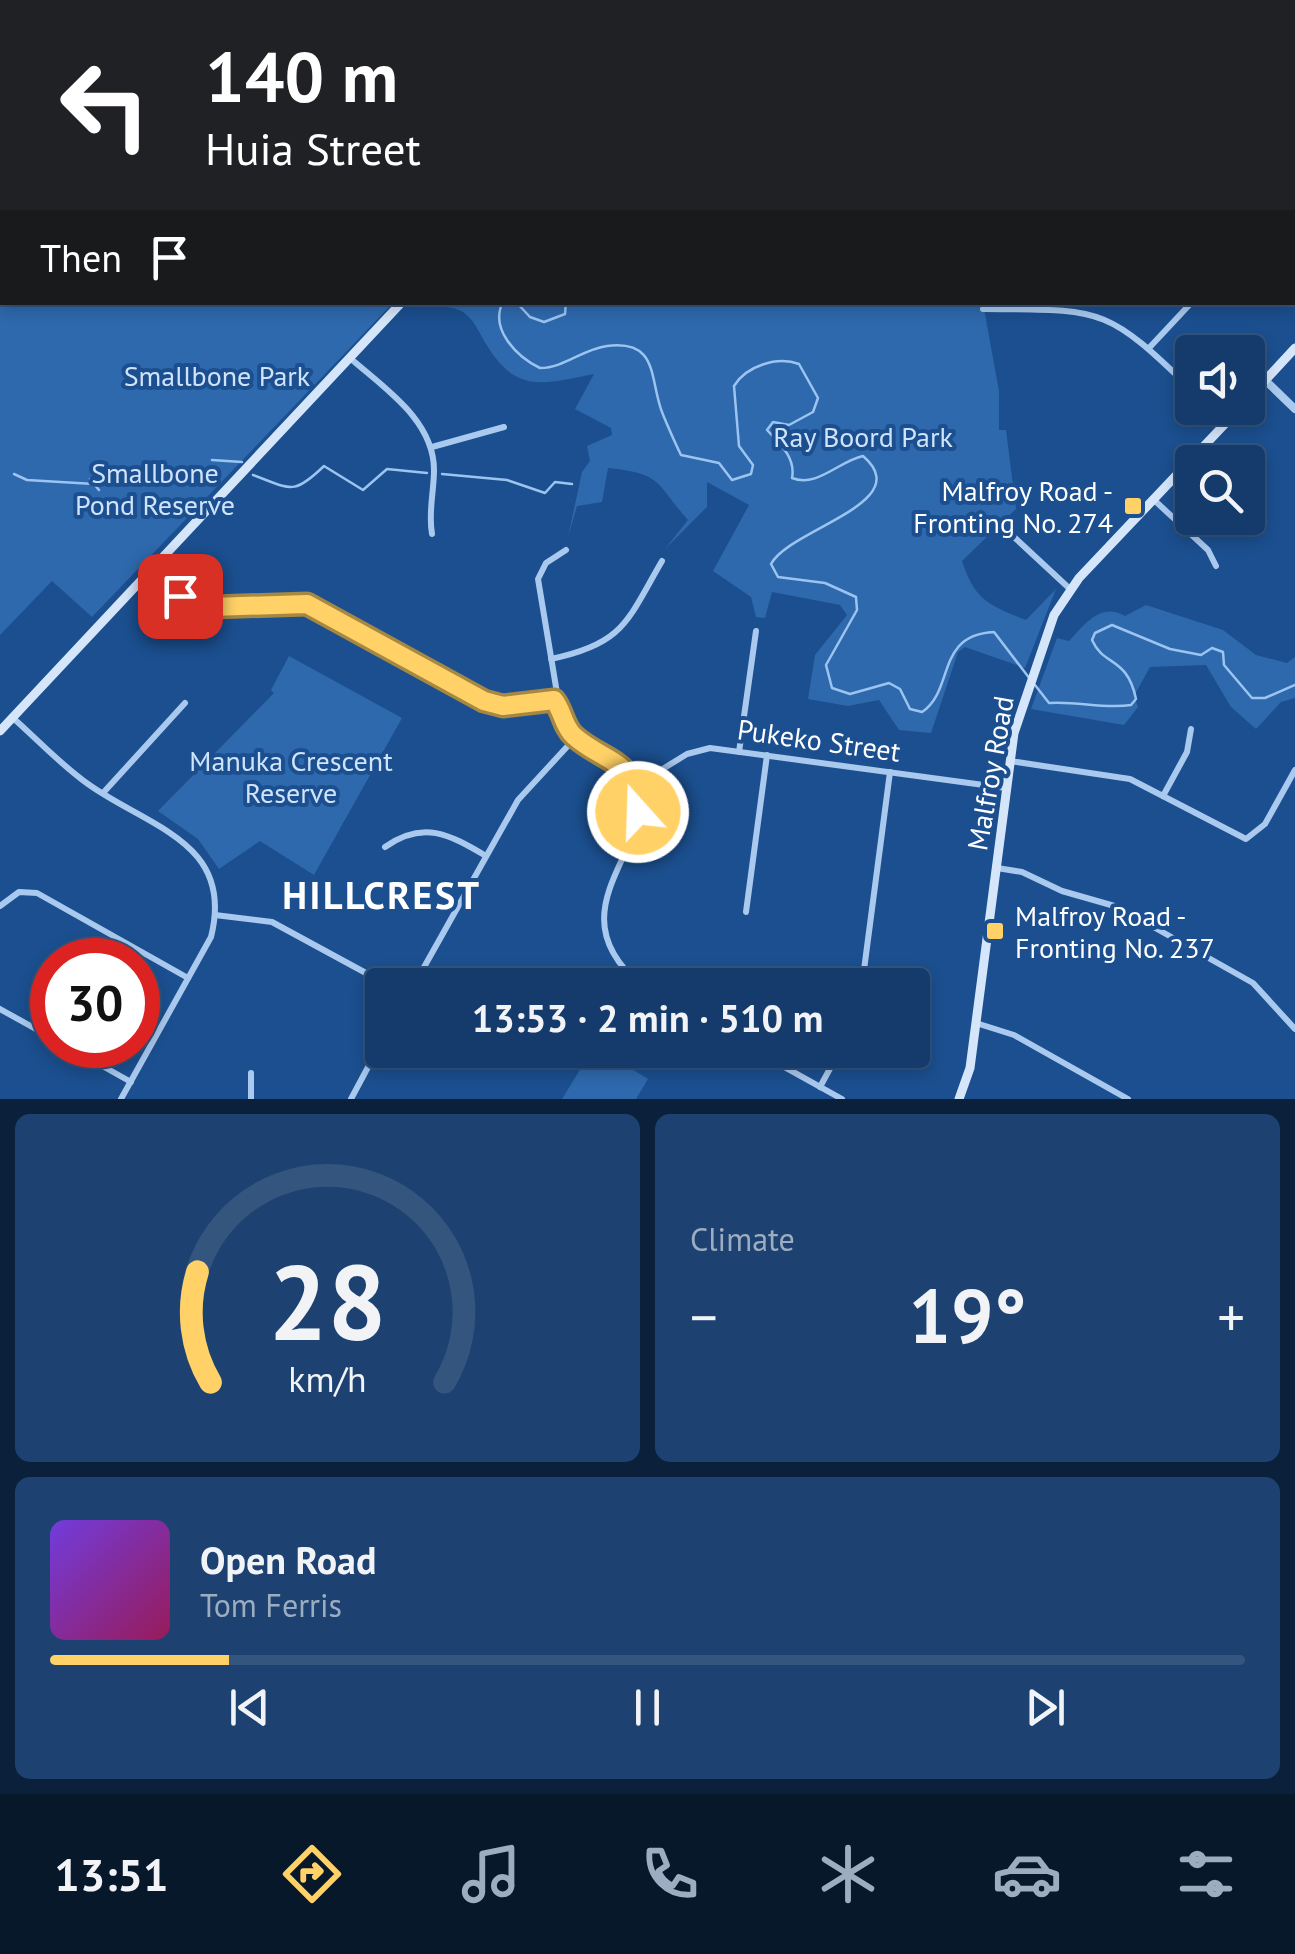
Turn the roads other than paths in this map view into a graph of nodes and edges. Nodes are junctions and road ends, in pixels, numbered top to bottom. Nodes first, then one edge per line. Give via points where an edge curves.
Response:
1 (399, 305) edge
2 (1189, 305) edge
3 (982, 309) dead end
4 (1149, 348) junction
5 (1295, 348) edge
6 (350, 358) junction
7 (1175, 373) edge
8 (1265, 380) joint
9 (1295, 408) edge
10 (1223, 425) edge
11 (504, 427) dead end
12 (432, 447) junction
13 (1153, 500) junction
14 (1001, 524) dead end
15 (432, 534) dead end
16 (566, 550) dead end
17 (662, 561) dead end
18 (1216, 566) dead end
19 (151, 570) junction
20 (1070, 589) junction
21 (756, 631) dead end
22 (551, 659) junction
23 (554, 700) junction
24 (185, 703) dead end
25 (13, 718) junction
26 (1191, 729) dead end
27 (0, 732) edge
28 (576, 738) junction
29 (739, 752) junction
30 (767, 755) junction
31 (1010, 761) junction
32 (1295, 770) edge
33 (890, 772) junction
34 (635, 786) junction
35 (1006, 788) junction
36 (103, 794) junction
37 (1163, 796) junction
38 (384, 847) dead end
39 (486, 856) junction
40 (997, 868) junction
41 (0, 906) edge
42 (746, 912) dead end
43 (215, 915) junction
44 (423, 968) edge
45 (628, 968) edge
46 (864, 968) edge
47 (365, 973) edge
48 (188, 978) junction
49 (0, 1008) edge
50 (976, 1023) junction
51 (30, 1025) edge
52 (1295, 1028) edge
53 (106, 1068) edge
54 (367, 1068) edge
55 (786, 1068) edge
56 (830, 1068) edge
57 (251, 1073) dead end
58 (131, 1082) junction
59 (820, 1087) junction
60 (121, 1099) edge
61 (251, 1099) edge
62 (350, 1099) edge
63 (842, 1099) edge
64 (958, 1099) edge
65 (1128, 1099) edge

1 - 6 main road
2 - 4 street
3 - 4 street via 1082,310 1117,323
4 - 7 street
5 - 8 main road
6 - 12 street via 411,413
6 - 19 main road
8 - 9 street
10 - 13 main road, Malfroy Road
11 - 12 street
12 - 15 street
13 - 18 street via 1208,550
13 - 20 main road, Malfroy Road
14 - 20 street
16 - 22 street via 546,563 538,579
17 - 22 street via 610,639
19 - 23 street via 202,606 298,601 316,607 494,704
19 - 25 main road
20 - 31 main road, Malfroy Road via 1025,693
21 - 29 street
22 - 23 street
23 - 28 street
24 - 36 street
25 - 27 main road
25 - 36 street
26 - 37 street via 1187,752
28 - 34 street via 616,760
28 - 39 street via 518,800
29 - 30 street, Pukeko Street
29 - 34 street, Pukeko Street via 700,750
30 - 33 street, Pukeko Street
30 - 42 street
31 - 35 main road, Malfroy Road
31 - 37 street via 1118,776
32 - 37 street via 1265,824 1246,838
33 - 35 street, Pukeko Street
33 - 46 street
34 - 45 street via 635,832 605,903 613,948
35 - 40 main road, Malfroy Road
36 - 43 street via 188,846 212,881
38 - 39 street via 426,830 448,834
39 - 44 street
40 - 50 main road, Malfroy Road
40 - 52 street via 1118,907 1253,982
41 - 48 street via 19,892 37,893
43 - 47 street via 272,922
43 - 48 street
48 - 58 street
49 - 51 street
50 - 64 main road, Malfroy Road via 968,1080
50 - 65 street via 1014,1035
53 - 58 street
54 - 62 street
55 - 59 street
56 - 59 street
57 - 61 street
58 - 60 street
59 - 63 street

